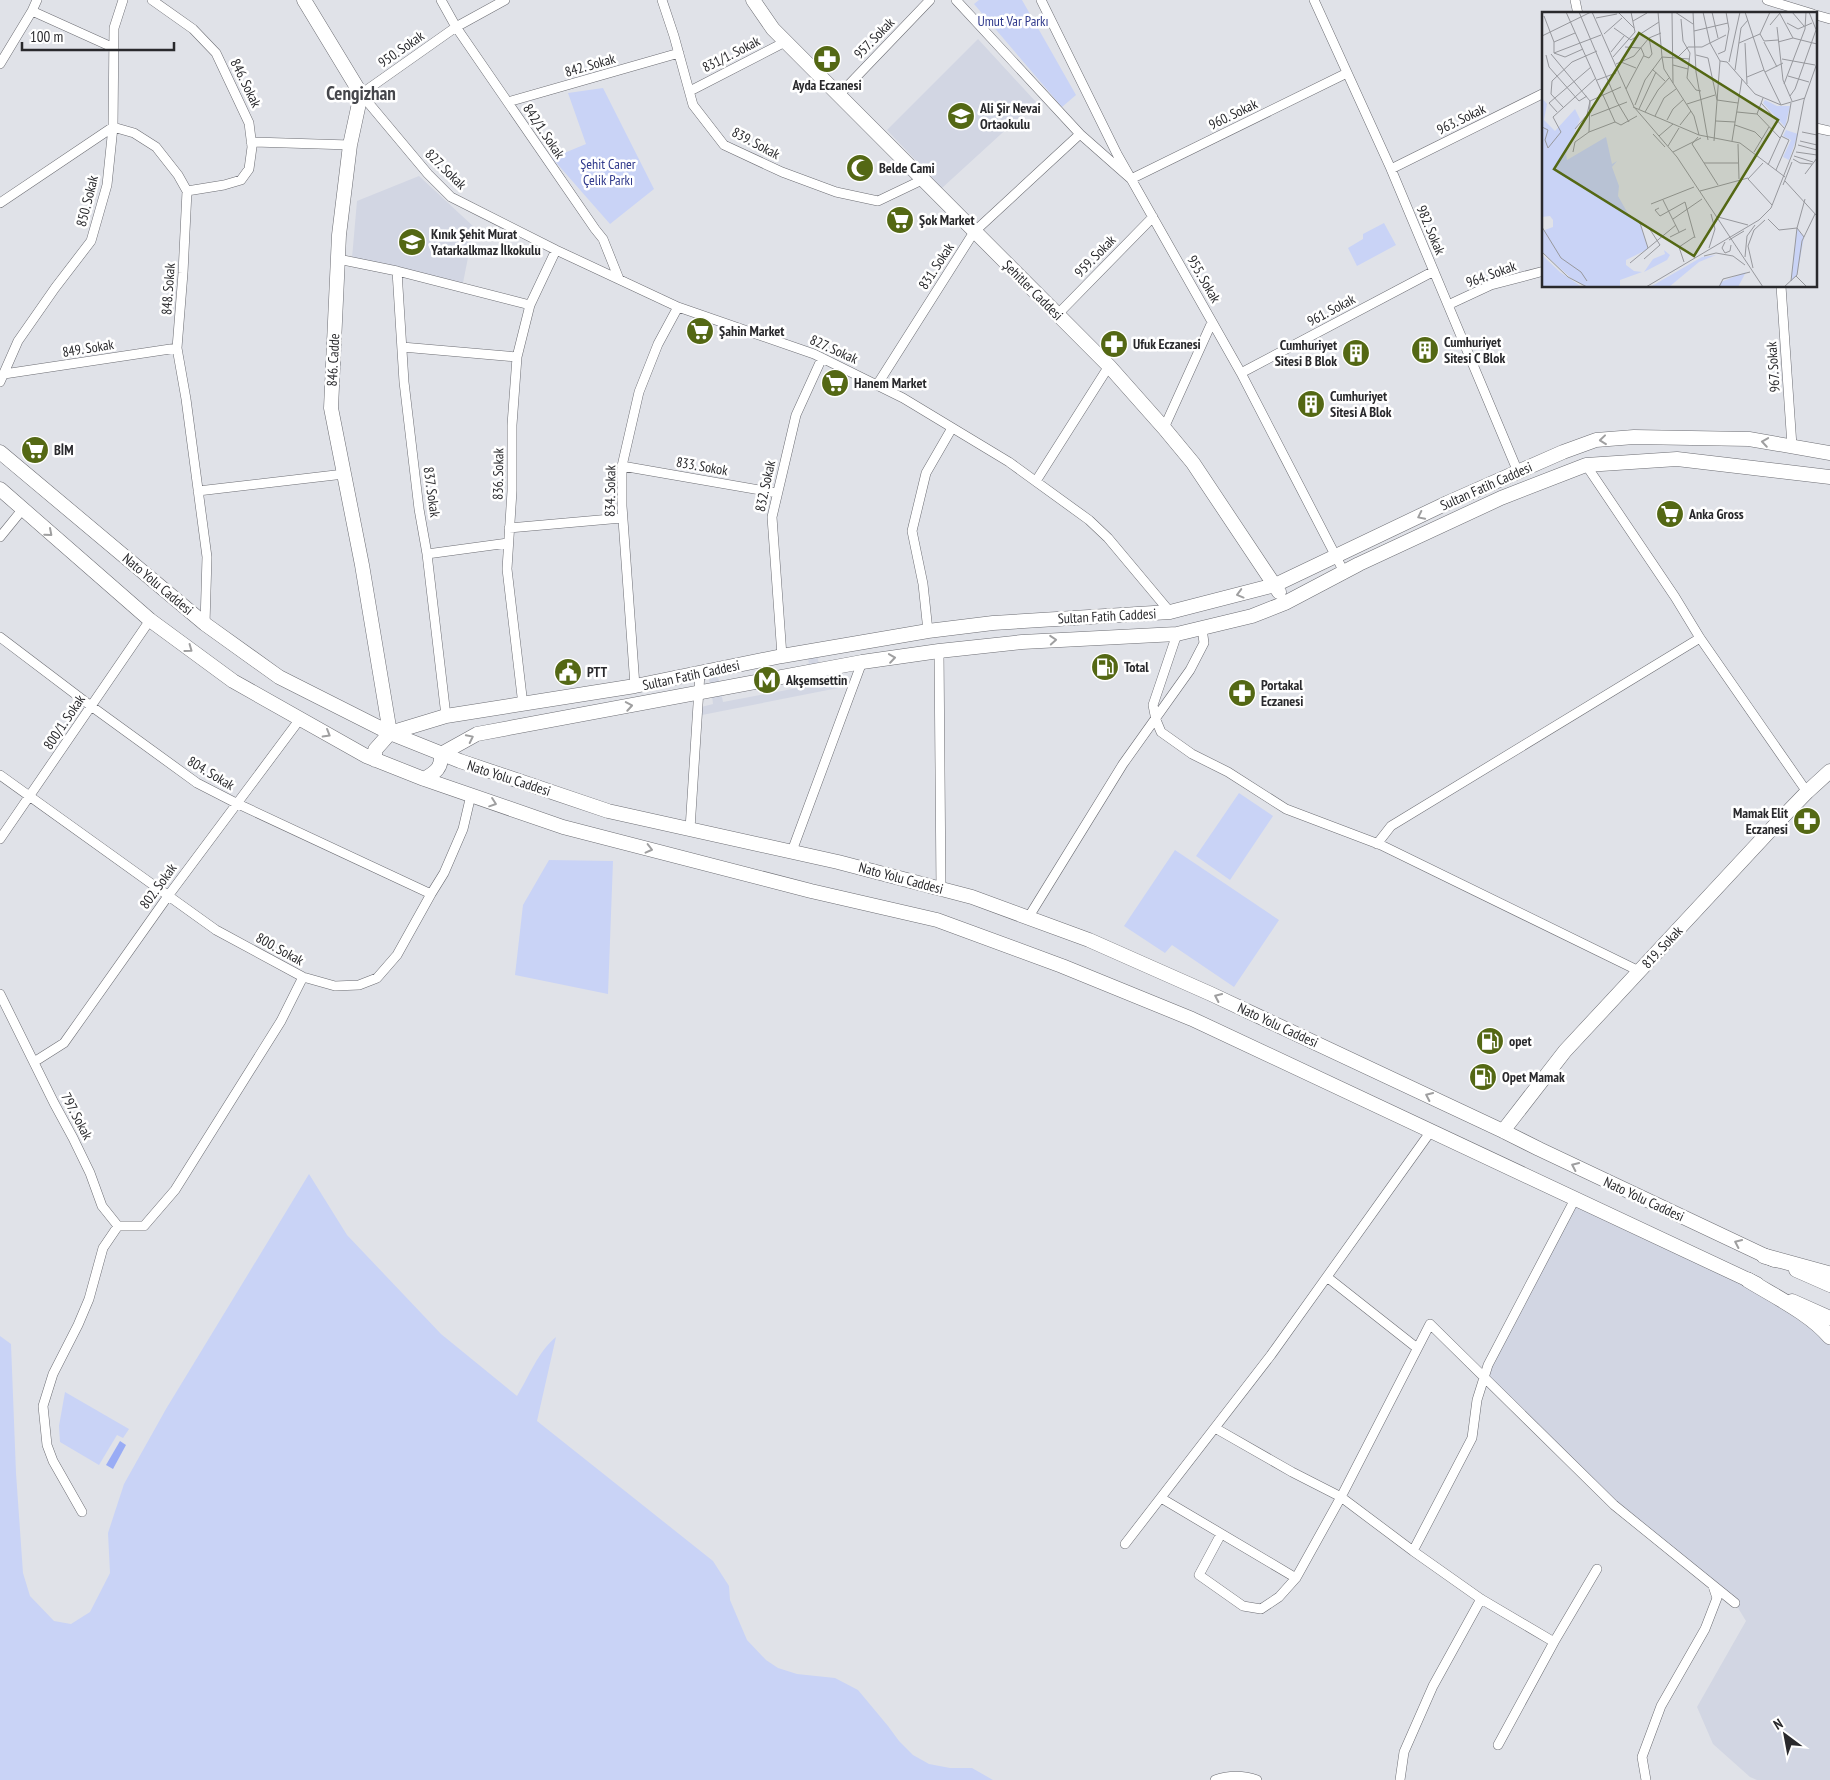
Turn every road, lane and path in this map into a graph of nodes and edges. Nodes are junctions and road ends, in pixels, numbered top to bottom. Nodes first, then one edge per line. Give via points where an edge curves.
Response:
1 (37, 0) edge
2 (123, 0) edge
3 (152, 0) edge
4 (304, 0) edge
5 (441, 0) edge
6 (505, 0) edge
7 (662, 0) edge
8 (753, 0) edge
9 (930, 0) edge
10 (956, 0) edge
11 (1041, 0) edge
12 (1314, 0) edge
13 (1767, 0) edge
14 (32, 11) junction
15 (1808, 12) edge
16 (1818, 15) edge
17 (1830, 19) edge
18 (456, 28) junction
19 (785, 42) junction
20 (114, 48) junction
21 (679, 54) junction
22 (0, 64) edge
23 (1347, 73) junction
24 (690, 91) junction
25 (361, 94) junction
26 (1542, 94) edge
27 (838, 96) junction
28 (508, 102) junction
29 (113, 127) junction
30 (1080, 134) junction
31 (251, 142) junction
32 (350, 145) junction
33 (1391, 169) junction
34 (1131, 179) junction
35 (922, 180) junction
36 (187, 192) junction
37 (0, 203) edge
38 (1153, 217) junction
39 (974, 232) junction
40 (556, 250) junction
41 (338, 259) junction
42 (397, 271) junction
43 (1434, 271) junction
44 (1542, 271) edge
45 (619, 279) junction
46 (1781, 288) edge
47 (530, 305) junction
48 (1448, 305) junction
49 (678, 307) junction
50 (1057, 315) junction
51 (1212, 322) junction
52 (402, 347) junction
53 (177, 348) junction
54 (518, 357) junction
55 (822, 358) junction
56 (1108, 366) junction
57 (1241, 373) junction
58 (2, 378) edge
59 (877, 385) junction
60 (952, 428) junction
61 (1164, 428) junction
62 (1792, 446) junction
63 (0, 452) edge
64 (1830, 453) edge
65 (1586, 465) junction
66 (622, 466) junction
67 (1518, 472) junction
68 (344, 474) junction
69 (1830, 477) edge
70 (1036, 481) junction
71 (0, 489) edge
72 (198, 491) junction
73 (777, 493) junction
74 (22, 510) junction
75 (622, 518) junction
76 (510, 528) junction
77 (0, 537) edge
78 (508, 543) junction
79 (427, 554) junction
80 (1337, 555) junction
81 (1344, 572) junction
82 (1275, 585) junction
83 (1286, 603) junction
84 (1170, 612) junction
85 (150, 620) junction
86 (205, 624) junction
87 (1202, 628) junction
88 (928, 630) junction
89 (1177, 634) junction
90 (0, 637) edge
91 (1700, 638) junction
92 (939, 651) junction
93 (782, 656) junction
94 (862, 662) junction
95 (700, 673) junction
96 (635, 686) junction
97 (699, 694) junction
98 (523, 704) junction
99 (91, 706) junction
100 (446, 716) junction
101 (300, 719) junction
102 (1156, 720) junction
103 (390, 733) junction
104 (441, 754) junction
105 (375, 760) junction
106 (1830, 771) edge
107 (0, 775) edge
108 (424, 779) junction
109 (1807, 792) junction
110 (30, 796) junction
111 (471, 796) junction
112 (236, 804) junction
113 (690, 829) junction
114 (0, 839) edge
115 (1377, 844) junction
116 (792, 852) junction
117 (941, 889) junction
118 (431, 894) junction
119 (168, 896) junction
120 (1028, 918) junction
121 (1639, 972) junction
122 (303, 977) junction
123 (0, 994) edge
124 (34, 1062) junction
125 (1431, 1131) junction
126 (1503, 1131) junction
127 (1575, 1199) junction
128 (118, 1226) junction
129 (1764, 1256) junction
130 (1830, 1274) edge
131 (1327, 1277) junction
132 (1748, 1280) junction
133 (1830, 1285) edge
134 (1830, 1318) edge
135 (1830, 1337) edge
136 (1417, 1348) junction
137 (1484, 1375) junction
138 (1214, 1428) junction
139 (1342, 1497) junction
140 (1161, 1498) junction
141 (82, 1512) dead end
142 (1221, 1534) junction
143 (1125, 1544) dead end
144 (1413, 1552) junction
145 (1597, 1569) dead end
146 (1296, 1578) junction
147 (1713, 1585) junction
148 (1481, 1599) junction
149 (1735, 1603) dead end
150 (1554, 1642) junction
151 (1498, 1746) dead end
152 (1215, 1780) edge
153 (1257, 1780) edge
154 (1400, 1780) edge
155 (1646, 1780) edge

1 - 14 street
2 - 20 street, 850. Sokak via 114,28
3 - 31 street, 846. Sokak via 194,29 216,53 249,123
4 - 25 main road
5 - 18 street, 842/1. Sokak
6 - 18 street, 950. Sokak
7 - 21 street, 839. Sokak
8 - 19 main road, Şehitler Caddesi
9 - 27 street, 957. Sokak
10 - 30 street
11 - 34 street, 955. Sokak
12 - 23 street, 982. Sokak
13 - 15 street
14 - 20 street
14 - 22 street
16 - 17 street
18 - 25 street, 950. Sokak
18 - 28 street, 842/1. Sokak
19 - 24 street, 831/1. Sokak
19 - 27 main road, Şehitler Caddesi
20 - 29 street, 850. Sokak
21 - 24 street, 839. Sokak
21 - 28 street, 842. Sokak
23 - 33 street, 982. Sokak
23 - 34 street, 960. Sokak
24 - 35 street, 839. Sokak via 694,105 724,145 791,175 836,192 878,201
25 - 32 main road, 846. Cadde
25 - 40 street, 827. Sokak via 451,197
26 - 33 street, 963. Sokak
27 - 35 main road, Şehitler Caddesi
28 - 45 street, 842/1. Sokak via 603,239
29 - 36 street via 134,133 156,147
29 - 37 street
29 - 58 street, 850. Sokak via 107,185 91,241 18,341
30 - 34 street
30 - 39 street, 831. Sokak
31 - 32 street
31 - 36 street, 846. Sokak via 249,169 241,180
32 - 41 main road, 846. Cadde
33 - 43 street, 982. Sokak
34 - 38 street, 955. Sokak
35 - 39 main road, Şehitler Caddesi
36 - 53 street, 848. Sokak
38 - 50 street, 959. Sokak
38 - 51 street, 955. Sokak
39 - 50 main road, Şehitler Caddesi
39 - 59 street, 831. Sokak
40 - 45 street, 827. Sokak
40 - 47 street, 836. Sokak
41 - 42 street
41 - 68 main road, 846. Cadde via 331,408
42 - 47 street
42 - 52 street, 837. Sokak
43 - 48 street, 982. Sokak
43 - 57 street, 961. Sokak
44 - 48 street, 964. Sokak via 1491,285
45 - 49 street, 827. Sokak
46 - 62 street, 967. Sokak
47 - 54 street, 836. Sokak
48 - 67 street, 982. Sokak
49 - 55 street, 827. Sokak
49 - 66 street, 834. Sokak via 658,344 639,392
50 - 56 main road, Şehitler Caddesi
51 - 57 street, 955. Sokak
51 - 61 street
52 - 54 street
52 - 79 street, 837. Sokak via 419,509
53 - 58 street, 849. Sokak
53 - 72 street, 848. Sokak
54 - 76 street, 836. Sokak via 512,425
55 - 59 street, 827. Sokak
55 - 73 street, 832. Sokak via 796,415
56 - 61 main road, Şehitler Caddesi
56 - 70 street
57 - 80 street, 955. Sokak
59 - 60 street, 827. Sokak
60 - 70 street, 827. Sokak
60 - 88 street via 926,473 912,531
61 - 82 main road, Şehitler Caddesi via 1193,463
62 - 64 main road, Sultan Fatih Caddesi
62 -> 67 main road, Sultan Fatih Caddesi via 1749,439 1634,437 1596,440
63 - 86 main road, Nato Yolu Caddesi
65 - 69 main road, Sultan Fatih Caddesi via 1677,459
65 - 81 main road, Sultan Fatih Caddesi via 1501,498
65 - 91 street
66 - 73 street, 833. Sokok
66 - 75 street, 834. Sokak
67 -> 80 main road, Sultan Fatih Caddesi
68 - 72 street
68 - 103 main road, 846. Cadde
70 - 84 street, 827. Sokak via 1108,538
71 - 74 main road, Nato Yolu Caddesi
72 - 86 street, 848. Sokak via 207,558
73 - 93 street, 832. Sokak via 772,518
74 - 77 street
74 -> 85 main road, Nato Yolu Caddesi
75 - 76 street
75 - 96 street, 834. Sokak
76 - 78 street, 836. Sokak
78 - 79 street
78 - 98 street, 836. Sokak via 507,568
79 - 100 street, 837. Sokak
80 - 81 street, 955. Sokak
80 - 82 main road, Sultan Fatih Caddesi
81 - 83 main road, Sultan Fatih Caddesi
82 - 83 main road, Şehitler Caddesi
82 -> 84 main road, Sultan Fatih Caddesi
83 - 87 main road, Sultan Fatih Caddesi via 1252,616
84 - 88 main road, Sultan Fatih Caddesi
85 - 99 street, 800/1. Sokak
85 -> 101 main road, Nato Yolu Caddesi via 234,681
86 - 103 main road, Nato Yolu Caddesi via 278,677
87 - 89 main road, Sultan Fatih Caddesi
87 - 102 street via 1204,643 1197,657
88 - 93 main road, Sultan Fatih Caddesi
92 -> 89 main road, Sultan Fatih Caddesi via 1022,642
89 - 102 street via 1154,705
90 - 99 street, 804. Sokak
91 - 109 street
91 - 115 street via 1391,826
94 -> 92 main road, Sultan Fatih Caddesi
92 - 117 street
93 - 95 main road, Sultan Fatih Caddesi
94 - 97 main road, Sultan Fatih Caddesi
94 - 116 street
95 - 96 main road, Sultan Fatih Caddesi
95 - 97 street
96 - 98 main road, Sultan Fatih Caddesi
104 -> 97 main road, Sultan Fatih Caddesi via 477,734
97 - 113 street
98 - 100 main road, Sultan Fatih Caddesi
99 - 110 street, 800/1. Sokak
99 - 112 street, 804. Sokak via 197,783
100 - 103 main road, Sultan Fatih Caddesi
101 -> 105 main road, Nato Yolu Caddesi
101 - 112 street, 802. Sokak
102 - 115 street via 1161,732 1192,754 1228,772 1286,809
102 - 120 street via 1118,772
103 - 104 main road, Nato Yolu Caddesi
103 - 105 main road via 375,750
104 - 108 main road via 442,763
104 - 113 main road, Nato Yolu Caddesi via 608,811
105 - 108 main road, Nato Yolu Caddesi
106 - 109 main road, 819. Sokak
107 - 110 street, 800. Sokak
108 - 111 main road, Nato Yolu Caddesi
109 - 121 main road, 819. Sokak
110 - 114 street, 800/1. Sokak
110 - 119 street, 800. Sokak
111 - 118 street via 464,829
111 -> 125 main road, Nato Yolu Caddesi via 563,827 937,920 1192,1019
112 - 118 street, 804. Sokak
112 - 119 street, 802. Sokak
113 - 116 main road, Nato Yolu Caddesi
115 - 121 street
116 - 117 main road, Nato Yolu Caddesi
117 - 120 main road, Nato Yolu Caddesi
118 - 122 street via 397,955 377,978 359,985 335,986
119 - 122 street, 800. Sokak via 216,930
119 - 124 street, 802. Sokak via 64,1043
126 -> 120 main road, Nato Yolu Caddesi via 1211,994 1088,940
121 - 126 main road, 819. Sokak via 1565,1051
122 - 128 street, 800. Sokak via 281,1021 175,1190 144,1226
123 - 124 street, 797. Sokak
124 - 128 street, 797. Sokak via 74,1138 102,1206
125 - 127 main road, Nato Yolu Caddesi
125 - 131 street
129 -> 126 main road, Nato Yolu Caddesi
127 - 132 main road, Nato Yolu Caddesi
127 - 137 street
128 - 141 street via 103,1248 89,1299 53,1374 43,1406 47,1445
129 - 130 main road
129 - 133 main road, Nato Yolu Caddesi
131 - 136 street
131 - 138 street
132 - 134 main road, Nato Yolu Caddesi
132 - 135 main road via 1798,1311
136 - 137 street via 1430,1324
136 - 139 street
137 - 144 street via 1472,1438
137 - 147 street via 1614,1505
138 - 139 street
138 - 140 street
139 - 144 street
139 - 146 street
140 - 142 street
140 - 143 street
142 - 146 street
142 - 146 street via 1199,1575 1243,1606 1261,1610 1279,1597
144 - 148 street
145 - 150 street
147 - 149 street
147 - 155 street via 1717,1598 1705,1629 1662,1706 1642,1757
148 - 150 street
148 - 154 street via 1433,1686 1404,1752
150 - 151 street
152 - 153 street via 1224,1776

